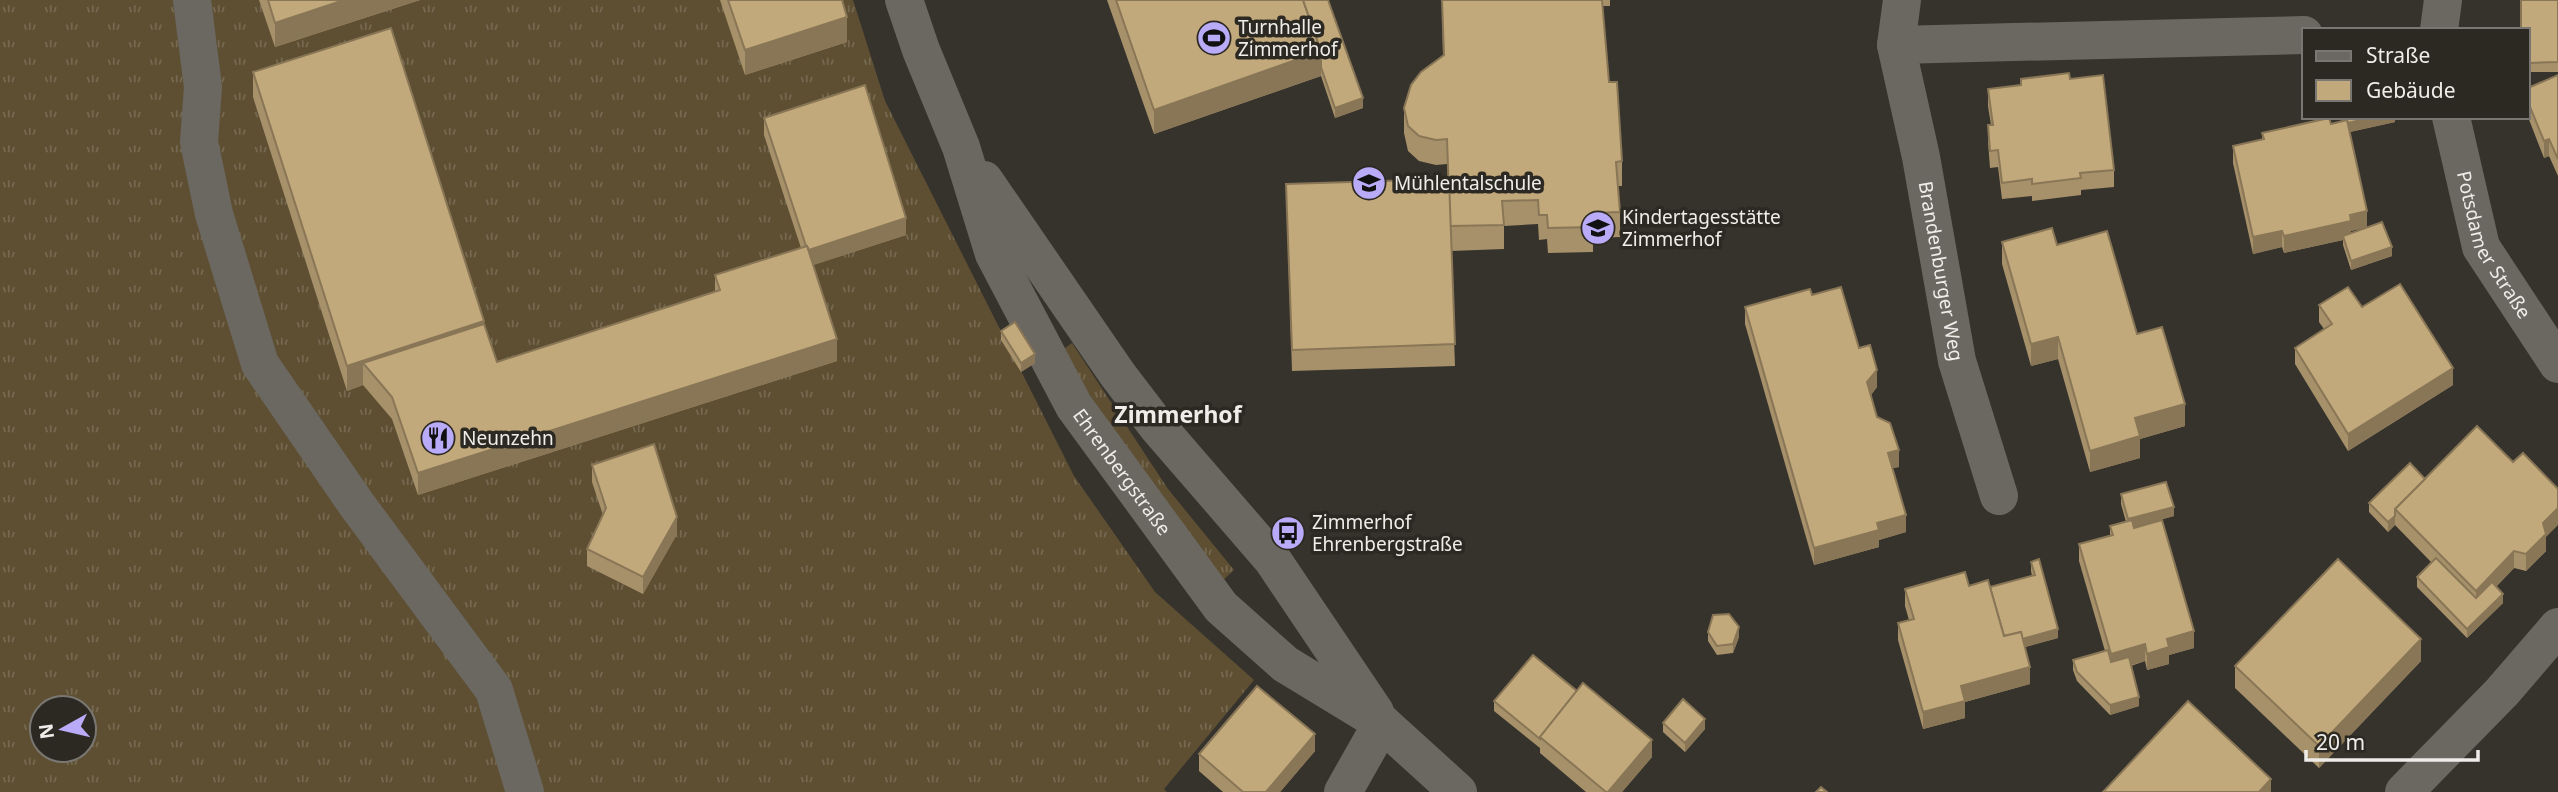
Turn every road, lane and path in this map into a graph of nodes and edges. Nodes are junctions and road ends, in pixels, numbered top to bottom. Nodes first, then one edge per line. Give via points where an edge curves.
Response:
1 (192, 0) edge
2 (904, 0) edge
3 (1902, 0) edge
4 (2443, 0) edge
5 (2440, 28) edge
6 (2302, 35) edge
7 (1896, 45) junction
8 (2451, 119) edge
9 (961, 147) junction
10 (2558, 365) edge
11 (1999, 496) dead end
12 (2558, 626) edge
13 (1382, 723) junction
14 (525, 792) edge
15 (1343, 792) edge
16 (1458, 792) edge
17 (2404, 792) edge

1 - 14 street via 203,86 199,142 214,214 260,364 356,505 494,690
2 - 9 street, Ehrenbergstraße
3 - 7 street, Brandenburger Weg
4 - 5 street
6 - 7 street
7 - 11 street, Brandenburger Weg via 1957,361
8 - 10 street, Potsdamer Straße via 2481,247
9 - 13 street, Ehrenbergstraße via 1118,375 1272,559
9 - 13 street, Ehrenbergstraße via 994,254 1074,406 1196,573 1221,607 1285,664
12 - 17 street via 2502,692
13 - 15 street
13 - 16 street, Ehrenbergstraße

